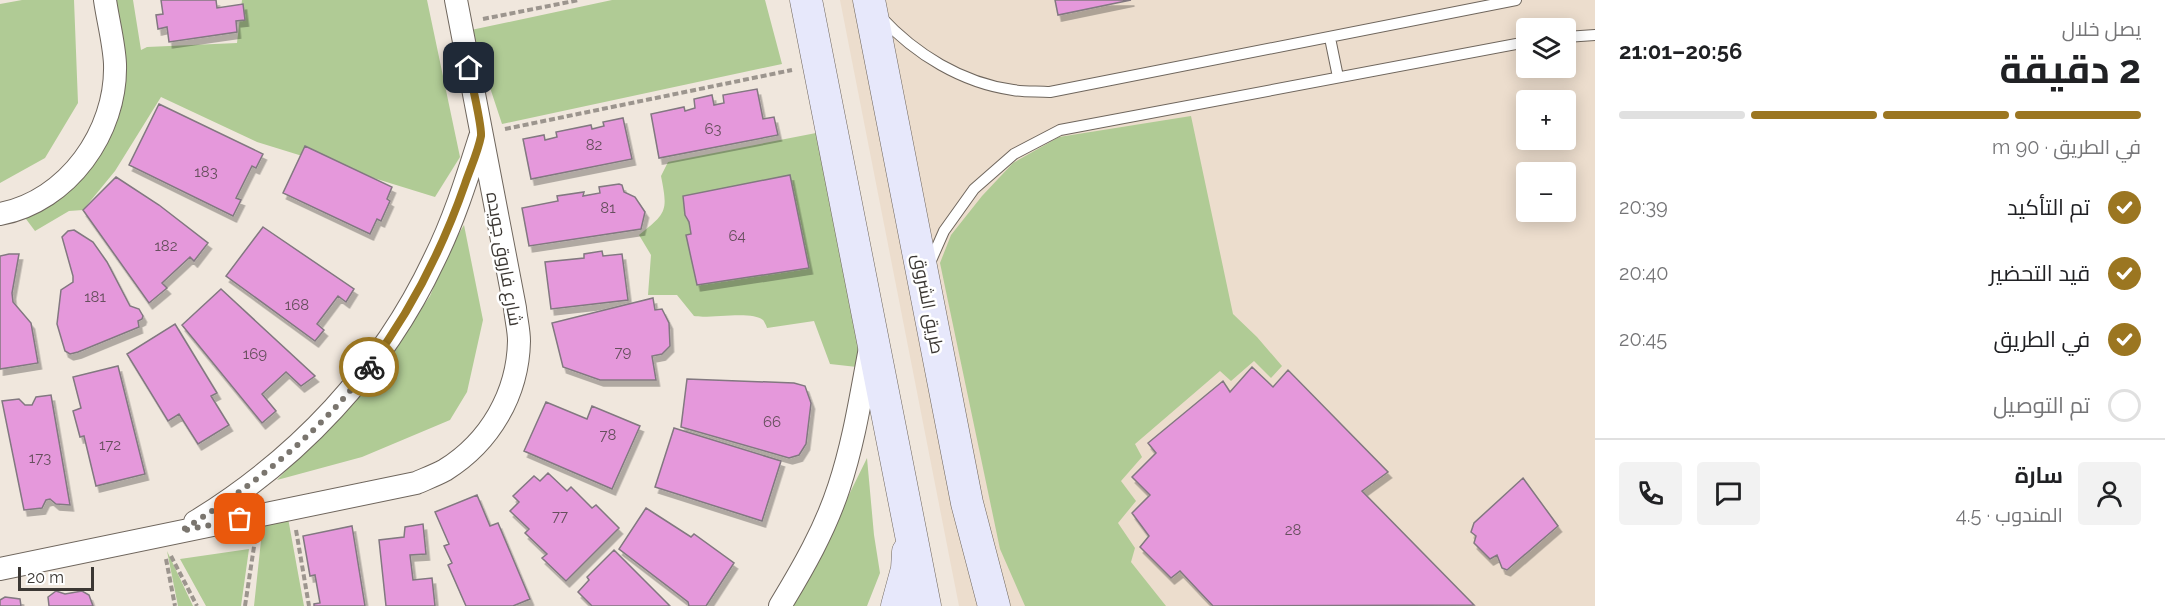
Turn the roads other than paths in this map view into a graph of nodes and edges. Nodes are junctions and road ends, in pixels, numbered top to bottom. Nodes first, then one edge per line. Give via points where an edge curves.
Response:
1 (105, 0) edge
2 (456, 0) edge
3 (806, 0) edge
4 (1516, 0) edge
5 (870, 2) edge
6 (1595, 35) edge
7 (1576, 36) edge
8 (1330, 38) junction
9 (1516, 44) edge
10 (1338, 77) junction
11 (481, 134) junction
12 (0, 214) edge
13 (923, 279) junction
14 (872, 335) junction
15 (910, 530) junction
16 (171, 533) junction
17 (0, 568) edge
18 (780, 606) edge
19 (897, 606) edge
20 (925, 606) edge
21 (994, 606) edge

1 - 12 street via 115,64 112,97 103,128 87,156 66,180 40,199
2 - 11 street, شارع فاروق جويده
3 - 14 street
4 - 8 lane
5 - 8 lane via 893,30 919,52 980,82 1013,90 1050,92
5 - 13 street, طريق الشروق
6 - 7 lane
8 - 10 lane
9 - 10 lane
10 - 13 lane via 1060,130 1014,154 974,189 944,231
11 - 16 street via 435,260 388,342 360,379 304,440 260,478 222,506
11 - 16 street, شارع فاروق جويده via 519,340 516,371 491,428 470,452 416,483
13 - 21 street, طريق الشروق via 967,502
14 - 15 street
14 - 18 street via 839,488 812,552
15 - 19 street via 907,569
15 - 20 street
16 - 17 street, شارع فاروق جويده

